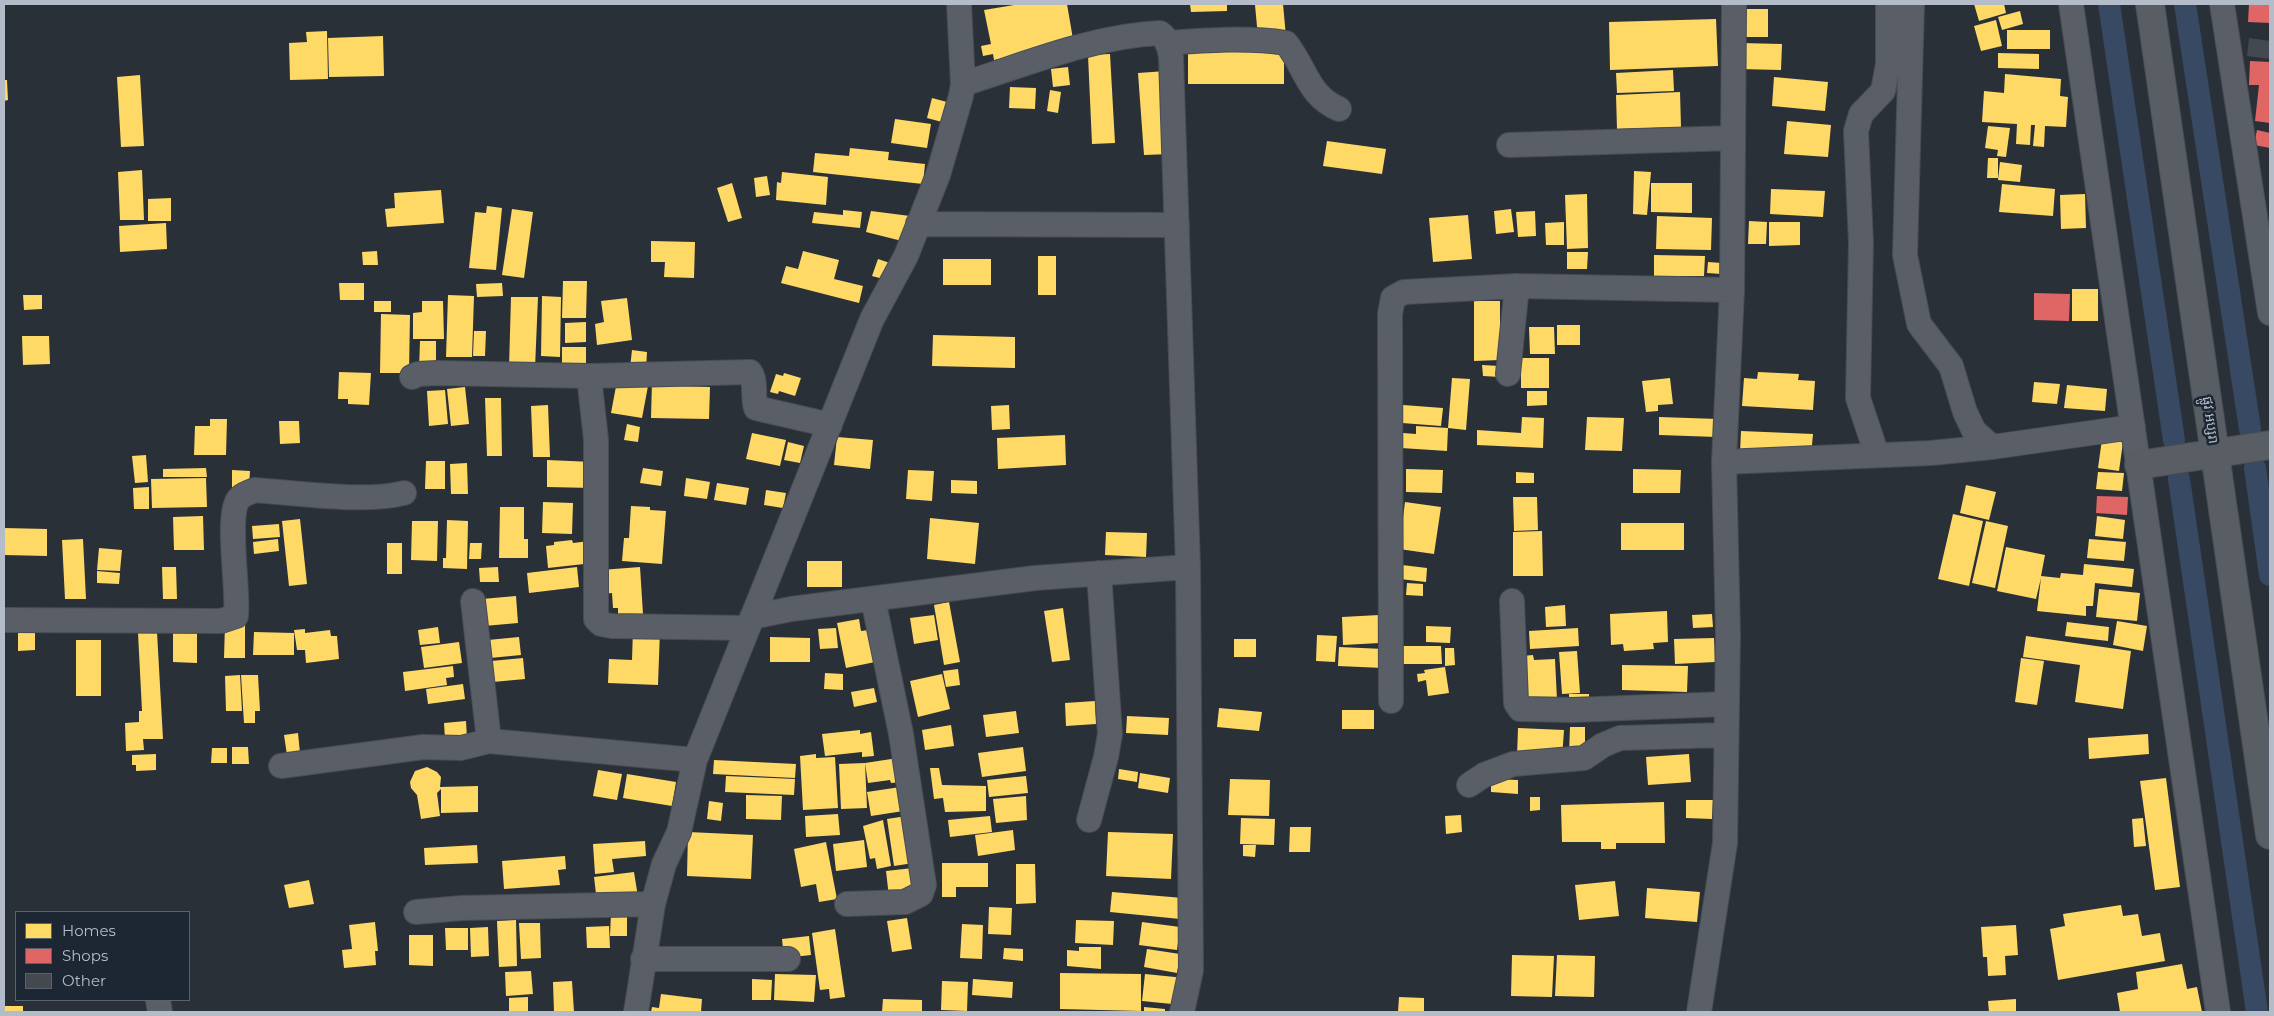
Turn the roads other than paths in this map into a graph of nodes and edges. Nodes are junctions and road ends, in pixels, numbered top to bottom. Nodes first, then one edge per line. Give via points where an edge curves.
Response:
1 (959, 4) edge
2 (1734, 4) edge
3 (1888, 4) edge
4 (1912, 4) edge
5 (2071, 4) edge
6 (2150, 4) edge
7 (2222, 4) edge
8 (1167, 43) junction
9 (963, 84) junction
10 (1339, 109) dead end
11 (1733, 138) junction
12 (1508, 145) dead end
13 (918, 224) junction
14 (1177, 225) junction
15 (1517, 286) junction
16 (1732, 290) junction
17 (2270, 313) edge
18 (1508, 374) dead end
19 (589, 376) junction
20 (412, 377) dead end
21 (830, 425) junction
22 (2133, 426) junction
23 (2270, 445) edge
24 (1992, 447) junction
25 (2215, 453) junction
26 (1878, 455) junction
27 (1724, 462) junction
28 (2139, 465) junction
29 (404, 494) dead end
30 (1188, 567) junction
31 (1099, 573) junction
32 (873, 599) junction
33 (473, 601) dead end
34 (1512, 601) dead end
35 (4, 620) edge
36 (750, 622) junction
37 (1391, 701) dead end
38 (1726, 704) junction
39 (1725, 735) junction
40 (489, 741) junction
41 (695, 760) junction
42 (281, 766) dead end
43 (1469, 784) dead end
44 (1089, 820) dead end
45 (2270, 835) edge
46 (654, 904) junction
47 (847, 904) dead end
48 (416, 912) dead end
49 (643, 959) junction
50 (788, 959) dead end
51 (636, 1012) edge
52 (1182, 1012) edge
53 (1699, 1012) edge
54 (2218, 1012) edge

1 - 9 street
2 - 11 street
3 - 26 street via 1888,64 1883,91 1861,114 1856,131 1861,243 1858,398
4 - 24 street via 1905,255 1919,324 1950,366 1974,431
5 - 22 street
6 - 25 main road, ផ្លូវ អប្សរា
7 - 17 street
8 - 9 street via 1166,36 1160,33 1131,35
8 - 10 street via 1211,40 1286,43 1316,95
8 - 14 street
9 - 13 street via 938,175
11 - 12 street
11 - 16 street
13 - 14 street
13 - 21 street via 906,256 872,319
14 - 30 street
15 - 16 street
15 - 18 street
15 - 37 street via 1404,292 1392,298
16 - 27 street
19 - 20 street via 438,373
19 - 21 street via 750,372 754,377 756,408
19 - 36 street via 596,440 596,619 601,624 612,626
21 - 36 street
22 - 24 street
22 - 28 street
23 - 25 main road
24 - 26 street
25 - 28 main road
25 - 45 main road, ផ្លូវ អប្សរា
26 - 27 street
27 - 38 street via 1728,634
28 - 54 street
29 - 35 street via 343,496 255,490 244,495 237,500 232,520 238,600 236,616 221,621
30 - 31 street
30 - 52 street via 1191,970
31 - 32 street
31 - 44 street via 1110,734
32 - 36 street via 791,609
32 - 47 street via 901,734 924,884 921,894 905,902
33 - 40 street
34 - 38 street via 1516,703 1520,709
36 - 41 street
38 - 39 street
39 - 43 street via 1620,738 1584,758 1513,764
39 - 53 street via 1725,843
40 - 41 street
40 - 42 street via 461,748 416,748
41 - 46 street via 679,832 664,864
46 - 48 street
46 - 49 street
49 - 50 street
49 - 51 street

